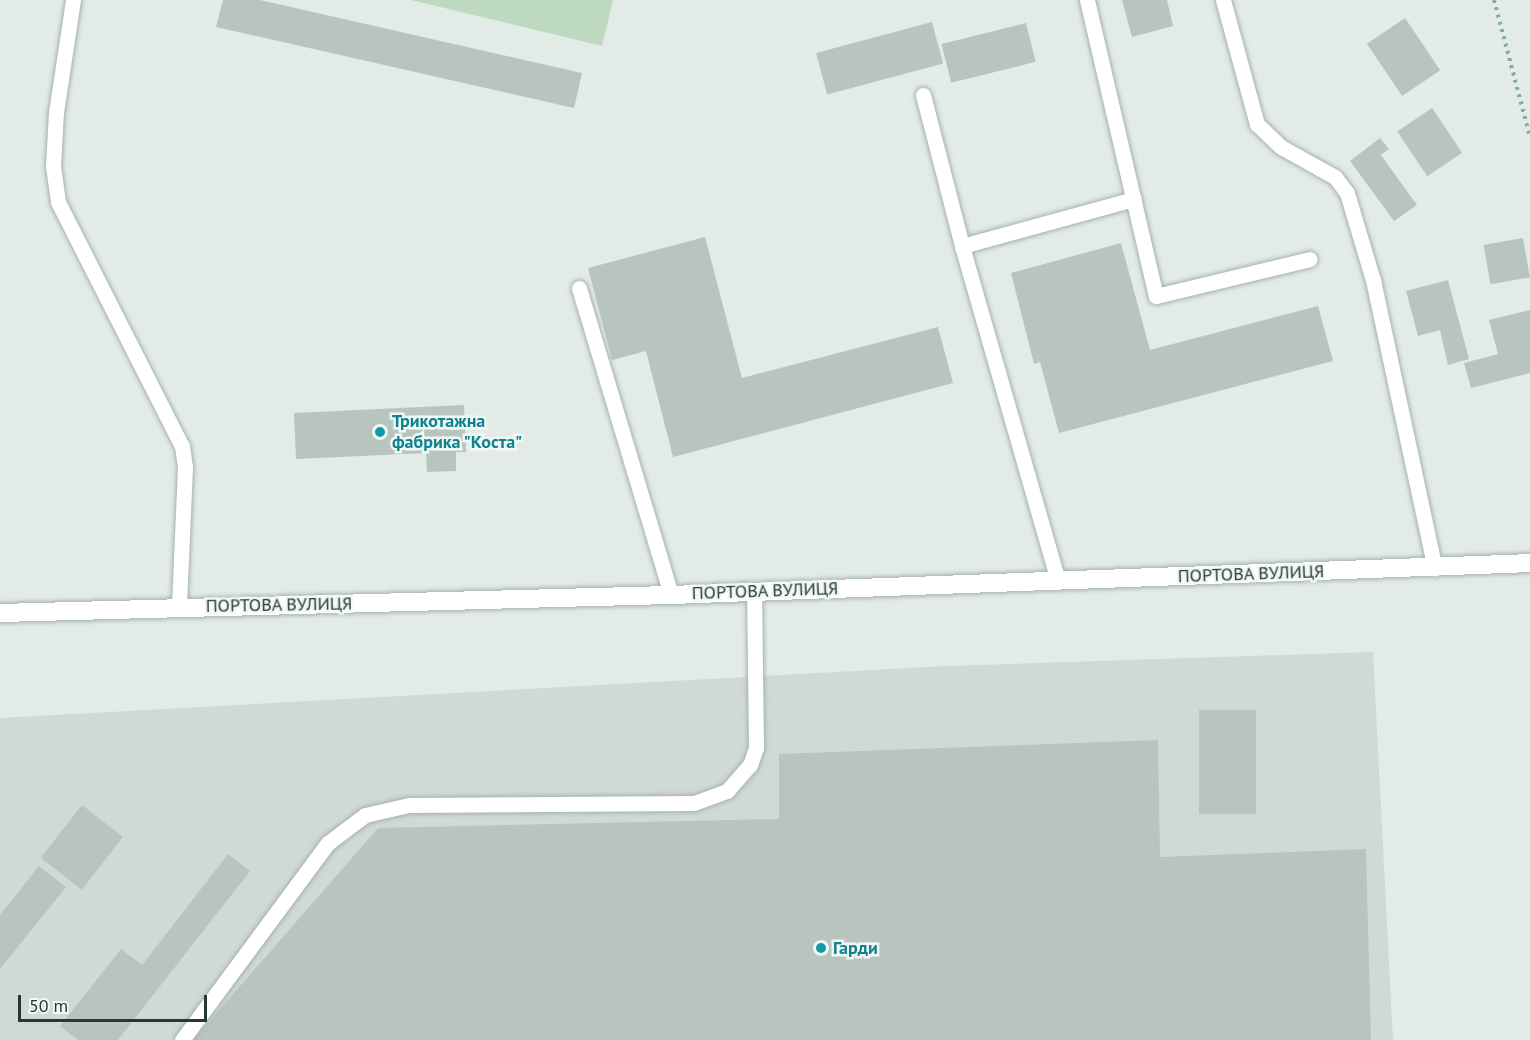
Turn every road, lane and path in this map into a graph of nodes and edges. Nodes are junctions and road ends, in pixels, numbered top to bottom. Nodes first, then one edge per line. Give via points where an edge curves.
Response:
1 (73, 0) edge
2 (1087, 0) edge
3 (1223, 0) edge
4 (1494, 0) edge
5 (923, 95) dead end
6 (1530, 137) edge
7 (1134, 199) junction
8 (962, 246) junction
9 (1310, 259) dead end
10 (579, 288) dead end
11 (1530, 563) edge
12 (1435, 568) junction
13 (1059, 581) junction
14 (753, 591) junction
15 (671, 595) junction
16 (179, 607) junction
17 (0, 613) edge
18 (182, 1040) edge

1 - 16 lane via 56,112 53,166 58,202 182,446 185,467
2 - 7 lane
3 - 12 lane via 1257,124 1270,140 1335,177 1347,193 1373,280
4 - 6 path
5 - 8 lane
7 - 8 lane
7 - 9 lane via 1156,296
8 - 13 lane
10 - 15 lane
11 - 12 street, ПОРТОВА ВУЛИЦЯ
12 - 13 street, ПОРТОВА ВУЛИЦЯ
13 - 14 street, ПОРТОВА ВУЛИЦЯ
14 - 15 street, ПОРТОВА ВУЛИЦЯ
14 - 18 lane via 756,748 741,779 727,791 694,803 409,805 365,815 328,843
15 - 16 street, ПОРТОВА ВУЛИЦЯ
16 - 17 street, ПОРТОВА ВУЛИЦЯ

